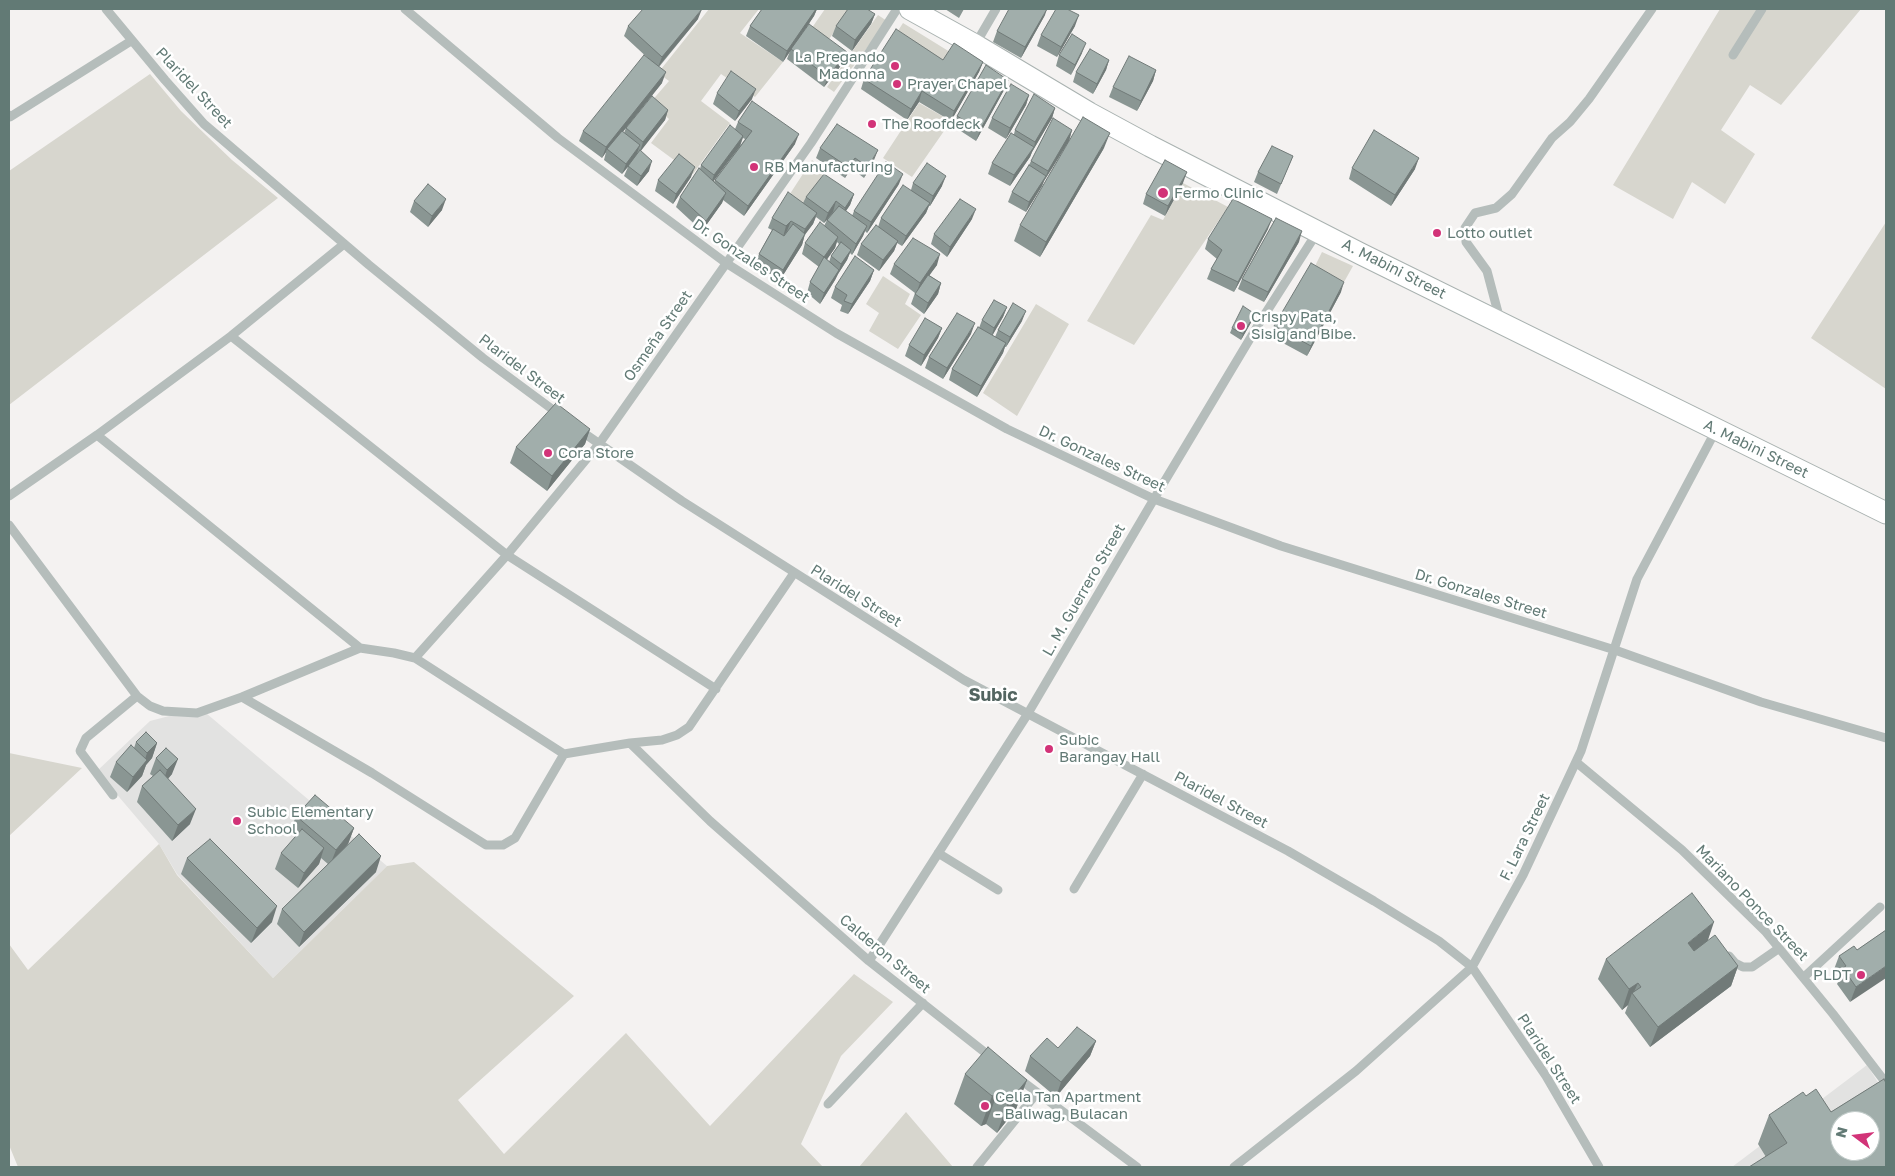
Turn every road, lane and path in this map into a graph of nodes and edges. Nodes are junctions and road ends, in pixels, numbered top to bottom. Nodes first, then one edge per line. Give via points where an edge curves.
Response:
1 (106, 9) edge
2 (404, 9) edge
3 (897, 9) edge
4 (910, 9) edge
5 (996, 9) edge
6 (1652, 9) edge
7 (1762, 9) edge
8 (131, 40) junction
9 (975, 45) junction
10 (1733, 54) dead end
11 (9, 115) edge
12 (1318, 231) junction
13 (344, 244) junction
14 (726, 263) junction
15 (1501, 322) junction
16 (231, 336) junction
17 (1716, 429) junction
18 (97, 434) junction
19 (599, 444) junction
20 (9, 496) edge
21 (1154, 499) junction
22 (1886, 513) edge
23 (9, 525) edge
24 (507, 555) junction
25 (794, 573) junction
26 (360, 648) junction
27 (1615, 650) junction
28 (415, 658) junction
29 (716, 690) junction
30 (137, 696) junction
31 (242, 697) junction
32 (1027, 715) junction
33 (1886, 738) edge
34 (630, 743) junction
35 (564, 754) junction
36 (1576, 762) junction
37 (1143, 774) junction
38 (113, 795) dead end
39 (938, 853) junction
40 (1074, 889) dead end
41 (998, 890) dead end
42 (1880, 907) dead end
43 (1722, 949) edge
44 (1778, 949) junction
45 (869, 961) junction
46 (1472, 966) junction
47 (1804, 977) junction
48 (923, 1003) junction
49 (1886, 1083) edge
50 (1036, 1093) junction
51 (828, 1104) dead end
52 (977, 1167) edge
53 (1137, 1167) edge
54 (1234, 1167) edge
55 (1599, 1167) edge

1 - 8 street, Plaridel Street
2 - 14 street, Dr. Gonzales Street via 558,138
3 - 14 street, Osmeña Street via 811,143
4 - 9 main road, A. Mabini Street
5 - 9 street
6 - 15 street via 1589,99 1552,138 1512,194 1496,208 1475,213 1465,228 1466,242 1487,271
7 - 10 street
8 - 11 street
8 - 13 street, Plaridel Street via 204,124
9 - 12 main road, A. Mabini Street via 1089,113
12 - 15 main road, A. Mabini Street
12 - 21 street, L. M. Guerrero Street
13 - 16 street
13 - 19 street, Plaridel Street via 483,358
14 - 19 street, Osmeña Street
14 - 21 street, Dr. Gonzales Street via 916,379 1007,429
15 - 17 main road, A. Mabini Street
16 - 18 street
16 - 24 street
17 - 22 main road, A. Mabini Street
17 - 27 street, F. Lara Street via 1637,579
18 - 20 street
18 - 26 street
19 - 24 street, Osmeña Street
19 - 25 street, Plaridel Street
21 - 27 street, Dr. Gonzales Street via 1281,546
21 - 32 street, L. M. Guerrero Street
23 - 30 street
24 - 28 street, Osmeña Street
24 - 29 street
25 - 29 street
25 - 32 street, Plaridel Street via 964,680
26 - 28 street
26 - 31 street
27 - 33 street, Dr. Gonzales Street via 1760,702
27 - 36 street, F. Lara Street
28 - 35 street
29 - 34 street via 689,727 662,740
30 - 31 street via 164,711 198,713
30 - 38 street via 86,738 80,751
31 - 35 street via 486,845 503,845 515,838
32 - 37 street, Plaridel Street
32 - 39 street, L. M. Guerrero Street
34 - 35 street
34 - 45 street, Calderon Street via 710,821
36 - 44 street, Mariano Ponce Street via 1682,850 1765,931
36 - 46 street, F. Lara Street via 1523,876
37 - 40 street
37 - 46 street, Plaridel Street via 1374,900
39 - 41 street
39 - 45 street, L. M. Guerrero Street
42 - 47 street
43 - 44 street via 1743,968 1752,967
44 - 47 street, Mariano Ponce Street
45 - 48 street, Calderon Street
46 - 54 street, F. Lara Street via 1356,1071
46 - 55 street, Plaridel Street via 1546,1076
47 - 49 street, Mariano Ponce Street
48 - 50 street, Calderon Street
48 - 51 street
50 - 52 street
50 - 53 street, Calderon Street

